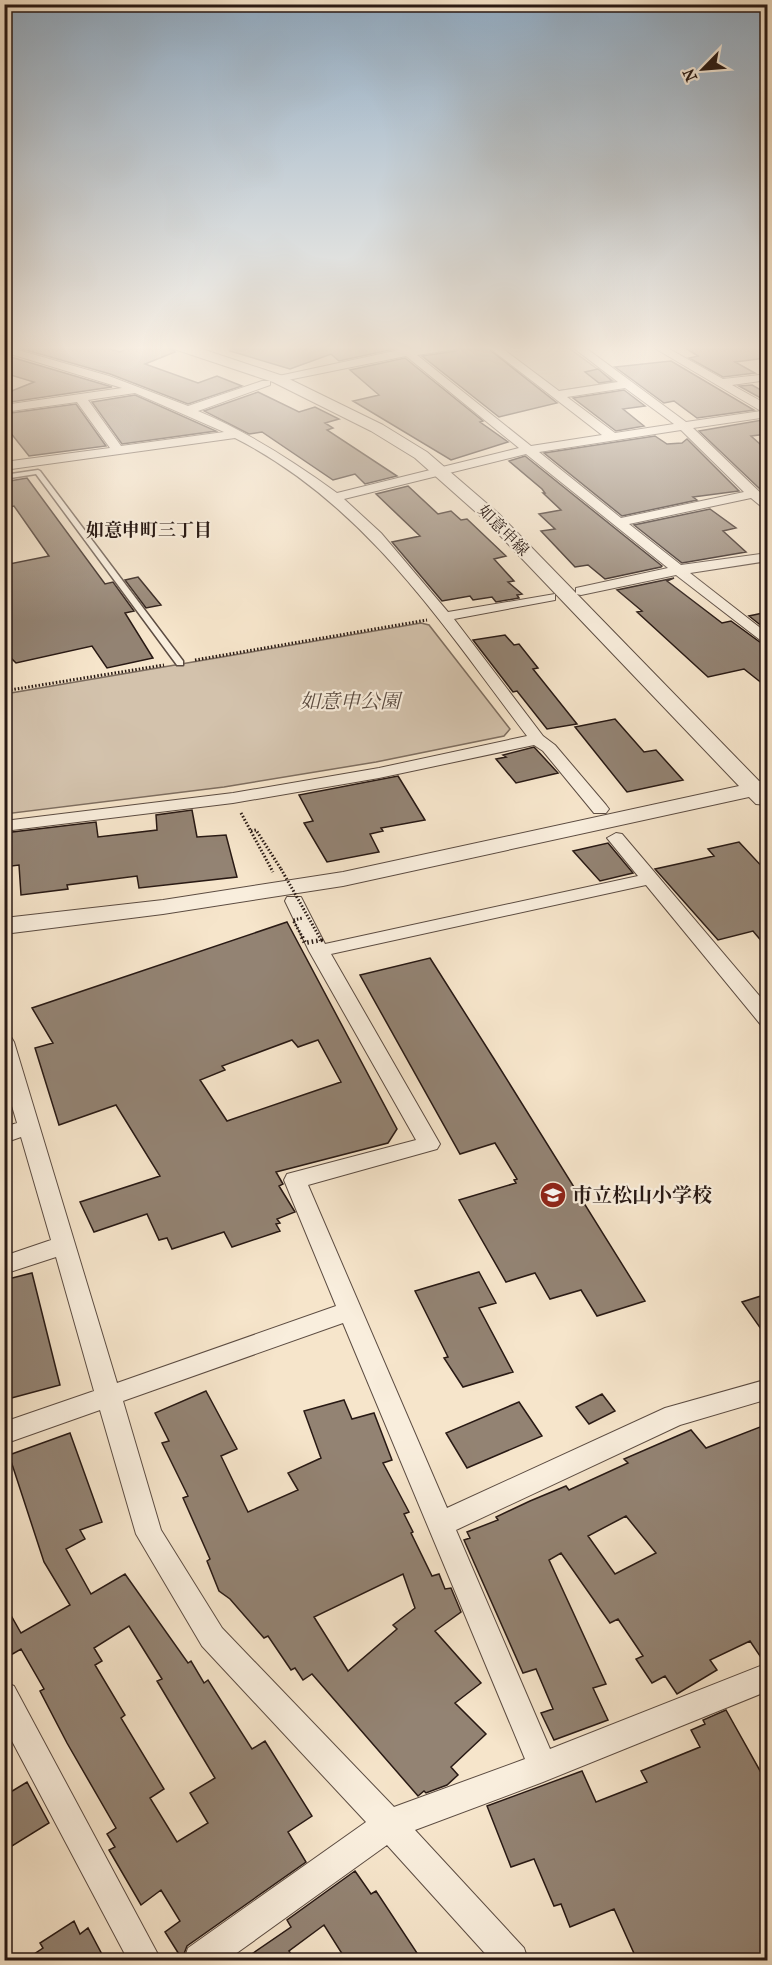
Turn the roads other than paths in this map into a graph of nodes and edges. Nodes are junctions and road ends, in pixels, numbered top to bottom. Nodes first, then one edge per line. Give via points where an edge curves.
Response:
1 (109, 438) edge
2 (214, 438) edge
3 (245, 438) edge
4 (391, 438) edge
5 (512, 438) edge
6 (601, 438) edge
7 (696, 438) edge
8 (527, 450) junction
9 (119, 452) junction
10 (4, 466) edge
11 (441, 471) junction
12 (4, 477) edge
13 (753, 494) junction
14 (334, 498) junction
15 (768, 508) edge
16 (619, 522) junction
17 (768, 557) edge
18 (679, 570) junction
19 (581, 591) dead end
20 (550, 597) dead end
21 (443, 617) junction
22 (768, 642) edge
23 (180, 663) road end
24 (537, 739) junction
25 (763, 792) edge
26 (600, 809) dead end
27 (4, 826) edge
28 (616, 838) dead end
29 (650, 879) junction
30 (299, 909) road end
31 (4, 926) edge
32 (319, 951) junction
33 (768, 1020) edge
34 (4, 1042) edge
35 (17, 1131) edge
36 (63, 1245) junction
37 (4, 1265) edge
38 (351, 1310) junction
39 (768, 1389) edge
40 (107, 1397) junction
41 (4, 1433) edge
42 (439, 1525) junction
43 (768, 1677) edge
44 (4, 1696) edge
45 (543, 1767) junction
46 (389, 1824) junction
47 (145, 1960) edge
48 (200, 1960) edge
49 (512, 1960) edge

1 - 9 street
2 - 9 street
3 - 14 street
4 - 11 street, 如意申線
5 - 8 street
6 - 8 street
7 - 13 street
8 - 11 street
8 - 16 street
9 - 10 street
11 - 14 street
11 - 25 street, 如意申線 via 493,518
12 - 23 lane via 38,472
13 - 15 street
13 - 16 street
14 - 21 street via 376,536
16 - 18 street
17 - 18 street
18 - 19 street
18 - 22 street
20 - 21 street
21 - 24 street
24 - 26 street
24 - 27 street via 379,773 233,798
25 - 31 street via 344,879
28 - 29 street
29 - 32 street
29 - 33 street
30 - 32 street
32 - 38 street via 429,1144 295,1180
34 - 35 street
35 - 36 street
36 - 37 street
36 - 40 street
38 - 40 street
38 - 42 street
39 - 42 street via 674,1416
40 - 41 street
40 - 46 street via 149,1534 212,1637
42 - 45 street
43 - 45 street
44 - 47 street
45 - 46 street
46 - 48 street
46 - 49 street

